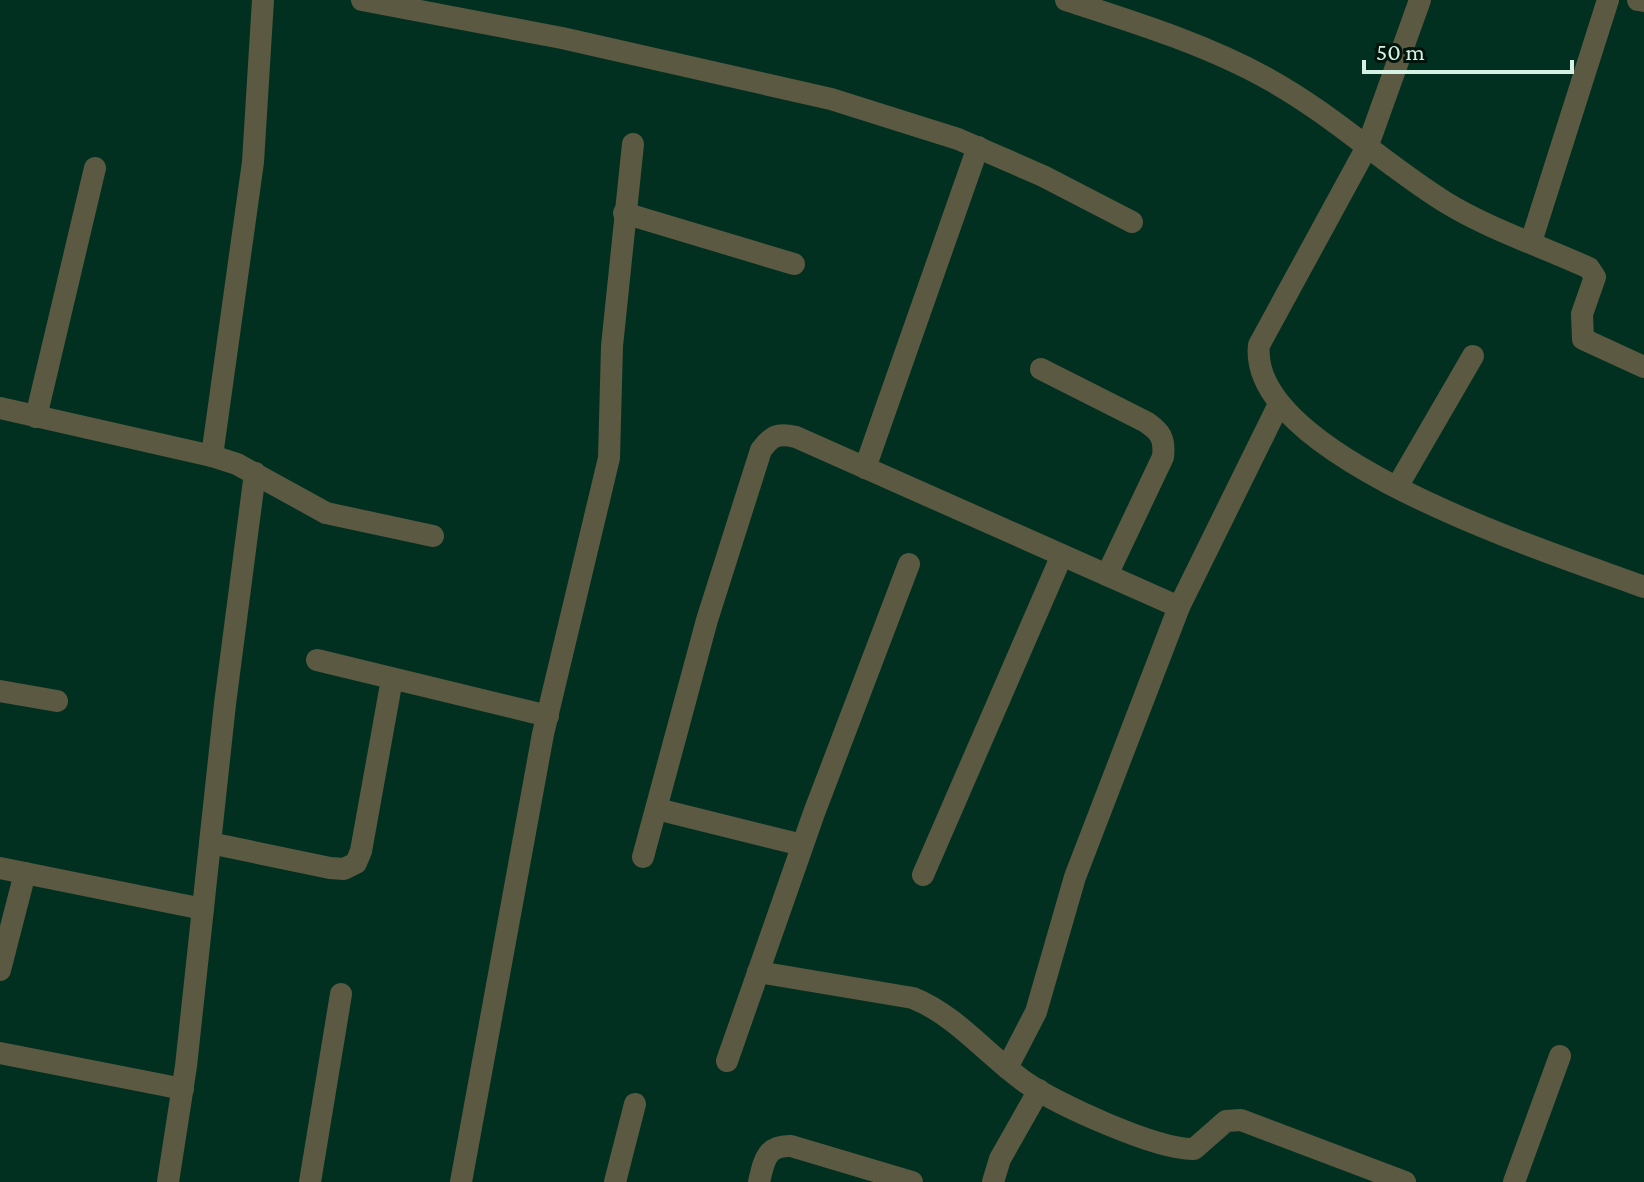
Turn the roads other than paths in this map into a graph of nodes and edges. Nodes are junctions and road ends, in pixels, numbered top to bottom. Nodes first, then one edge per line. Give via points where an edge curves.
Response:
1 (263, 0) edge
2 (362, 0) edge
3 (1066, 0) edge
4 (1420, 0) edge
5 (1608, 0) edge
6 (1638, 0) edge
7 (1644, 1) edge
8 (445, 7) edge
9 (633, 144) dead end
10 (1368, 145) junction
11 (978, 147) junction
12 (95, 168) dead end
13 (624, 213) junction
14 (1132, 222) dead end
15 (1531, 242) junction
16 (794, 264) dead end
17 (1473, 356) dead end
18 (1644, 367) edge
19 (1041, 369) dead end
20 (1279, 404) junction
21 (0, 408) edge
22 (36, 417) junction
23 (212, 456) junction
24 (865, 468) junction
25 (255, 473) junction
26 (1397, 487) junction
27 (433, 536) dead end
28 (1062, 555) junction
29 (909, 564) dead end
30 (1107, 575) junction
31 (1644, 587) edge
32 (1179, 607) junction
33 (317, 660) dead end
34 (392, 679) junction
35 (0, 691) edge
36 (57, 701) dead end
37 (548, 716) junction
38 (657, 809) junction
39 (210, 843) junction
40 (802, 845) junction
41 (643, 857) dead end
42 (0, 868) edge
43 (25, 873) junction
44 (923, 875) dead end
45 (203, 909) junction
46 (0, 970) edge
47 (758, 972) junction
48 (341, 994) dead end
49 (0, 1053) edge
50 (1560, 1056) dead end
51 (727, 1061) dead end
52 (1007, 1068) junction
53 (183, 1089) junction
54 (1039, 1090) junction
55 (635, 1104) dead end
56 (168, 1182) edge
57 (310, 1182) edge
58 (461, 1182) edge
59 (615, 1182) edge
60 (759, 1182) edge
61 (912, 1182) edge
62 (993, 1182) edge
63 (1405, 1182) edge
64 (1514, 1182) edge

1 - 23 street via 253,162
2 - 8 street
3 - 10 street via 1267,78
4 - 10 street
5 - 15 street
6 - 7 street
8 - 11 street via 831,99
9 - 13 street
10 - 15 street via 1463,213
10 - 20 street via 1259,345 1261,375
11 - 14 street
11 - 24 street
12 - 22 street
13 - 16 street
13 - 37 street via 609,458
15 - 18 street via 1589,268 1595,277 1582,314 1583,339
17 - 26 street
19 - 30 street via 1146,422 1165,443
20 - 26 street via 1331,451
20 - 32 street
21 - 22 street
22 - 23 street
23 - 25 street
24 - 28 street
24 - 38 street via 781,434 770,437 761,450 707,620
25 - 27 street via 326,513
25 - 39 street
26 - 31 street via 1510,538
28 - 30 street
28 - 44 street
29 - 40 street
30 - 32 street
32 - 52 street via 1075,877 1036,1012
33 - 34 street
34 - 37 street
34 - 39 street via 356,863 330,868
35 - 36 street
37 - 58 street
38 - 40 street
38 - 41 street
39 - 45 street
40 - 47 street
42 - 43 street
43 - 45 street
43 - 46 street
45 - 53 street
47 - 51 street
47 - 52 street via 913,998 935,1007
48 - 57 street
49 - 53 street
50 - 64 street
52 - 54 street
53 - 56 street
54 - 62 street via 1000,1159
54 - 63 street via 1173,1147 1194,1149 1226,1121 1241,1120
55 - 59 street
60 - 61 street via 767,1153 791,1146

